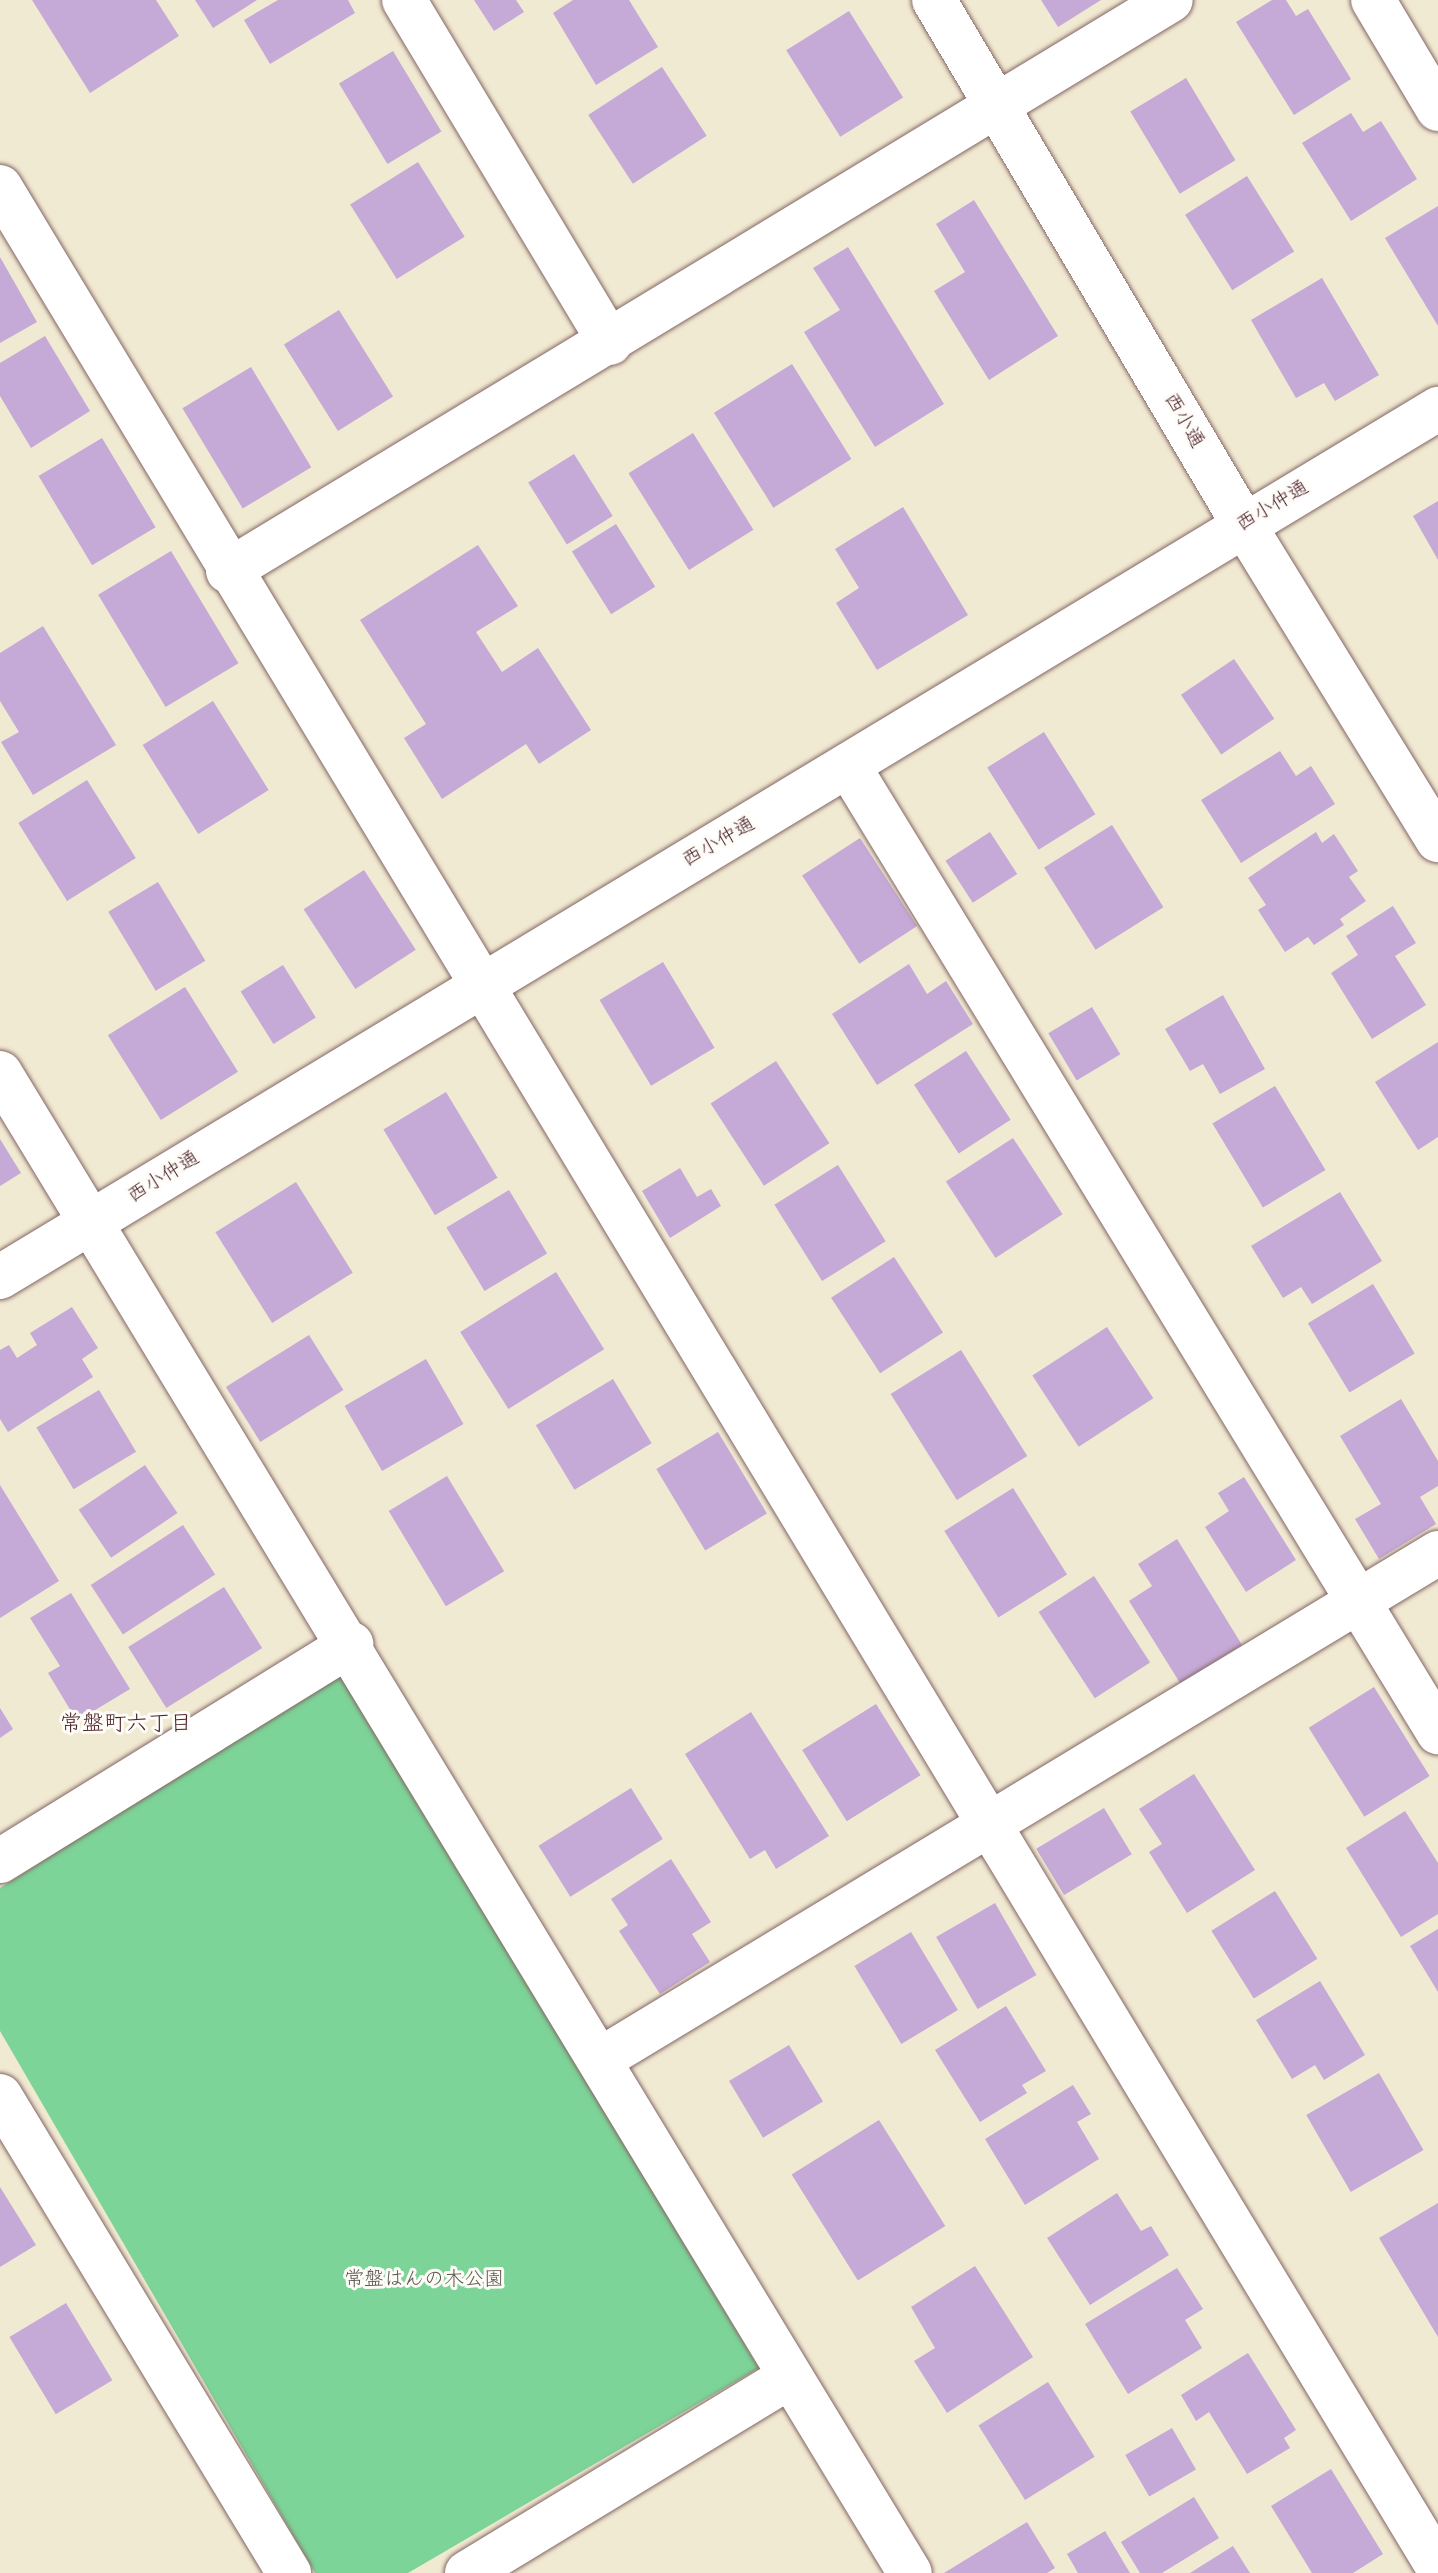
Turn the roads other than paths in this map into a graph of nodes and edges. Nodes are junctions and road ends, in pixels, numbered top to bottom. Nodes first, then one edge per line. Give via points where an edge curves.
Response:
1 (404, 0) edge
2 (934, 0) edge
3 (1171, 0) edge
4 (1373, 0) edge
5 (997, 106) junction
6 (1438, 109) edge
7 (0, 187) edge
8 (610, 343) junction
9 (1438, 409) edge
10 (1244, 525) junction
11 (228, 571) junction
12 (849, 767) junction
13 (1438, 840) edge
14 (479, 983) junction
15 (0, 1073) edge
16 (93, 1222) junction
17 (0, 1277) edge
18 (1438, 1553) edge
19 (1359, 1602) junction
20 (351, 1644) junction
21 (1438, 1732) edge
22 (992, 1827) junction
23 (0, 1861) edge
24 (601, 2059) junction
25 (0, 2096) edge
26 (789, 2377) junction
27 (1438, 2571) edge
28 (289, 2573) edge
29 (467, 2573) edge
30 (910, 2573) edge

1 - 8 street
2 - 5 street, 西小通
3 - 5 street
4 - 6 street
5 - 8 street
5 - 10 street, 西小通
7 - 11 street
8 - 11 street
9 - 10 street, 西小仲通
10 - 12 street, 西小仲通
10 - 13 street, 西小通
11 - 14 street
12 - 14 street, 西小仲通
12 - 19 street
14 - 16 street, 西小仲通
14 - 22 street
15 - 16 street
16 - 17 street, 西小仲通
16 - 20 street
18 - 19 street
19 - 21 street
19 - 22 street
20 - 23 street
20 - 24 street
22 - 24 street
22 - 27 street
24 - 26 street
25 - 28 street
26 - 29 street
26 - 30 street

